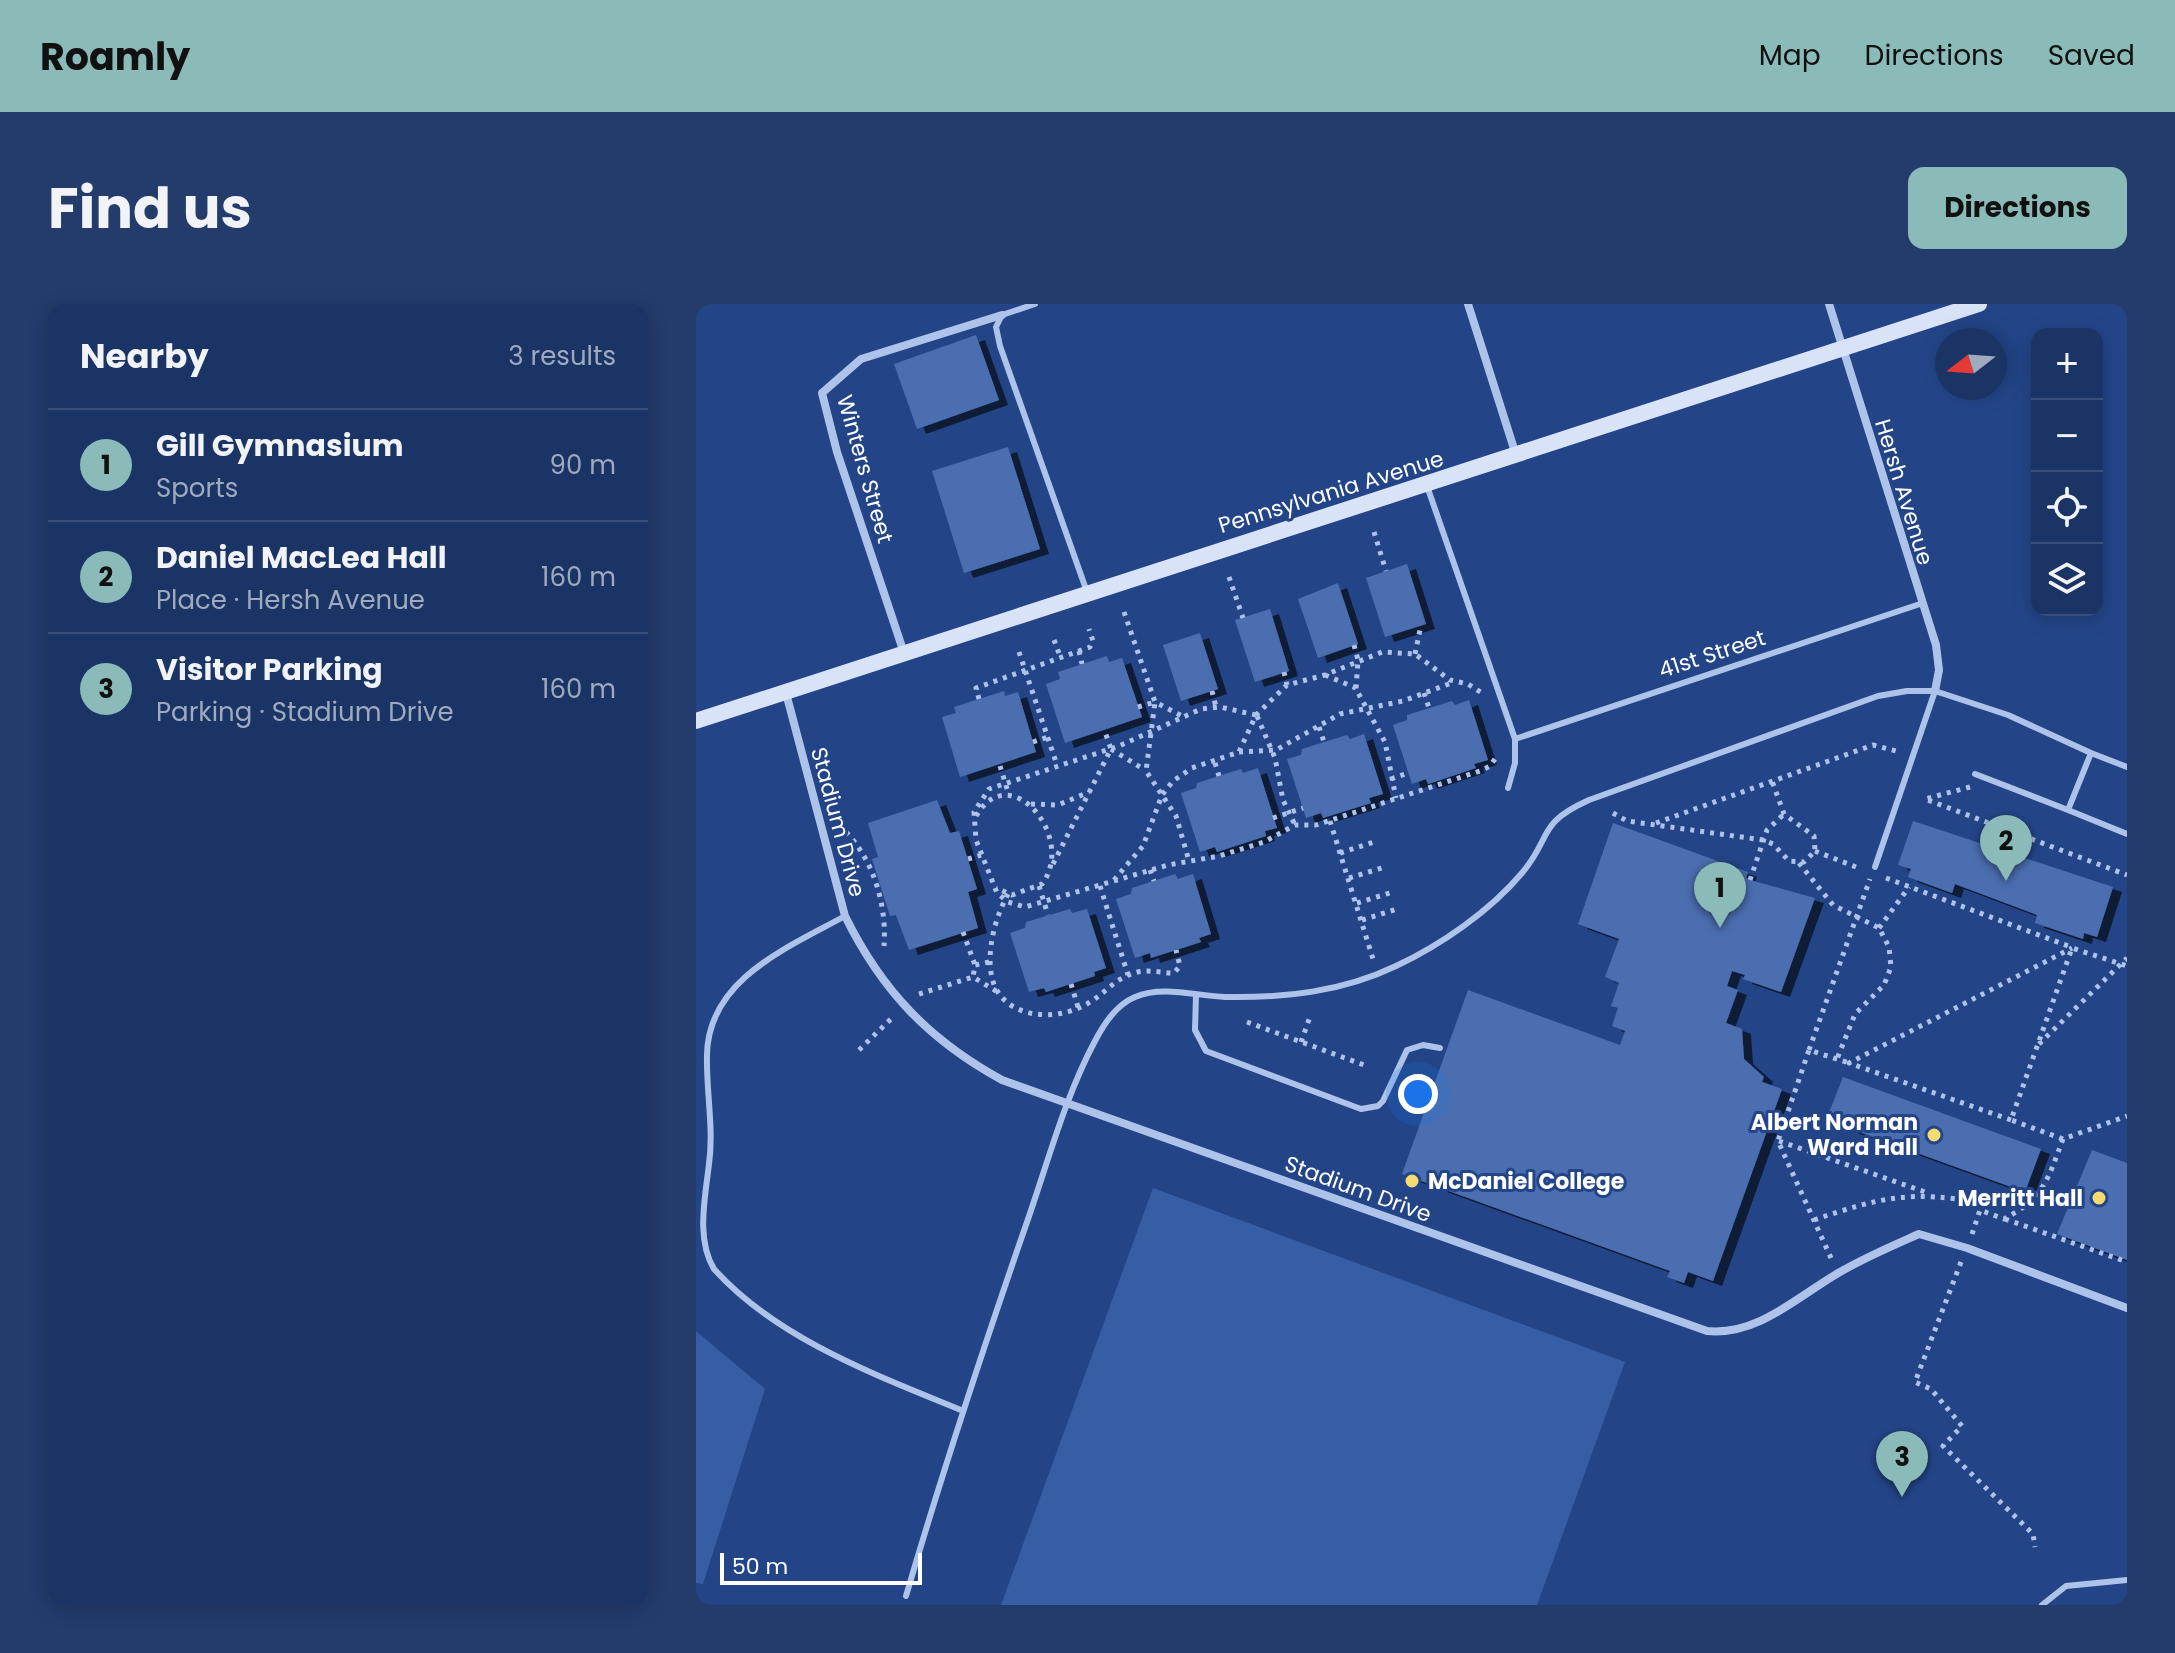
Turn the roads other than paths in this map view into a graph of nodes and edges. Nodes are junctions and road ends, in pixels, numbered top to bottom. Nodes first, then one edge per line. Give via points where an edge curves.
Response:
1 (1035, 304) edge
2 (1468, 304) edge
3 (1829, 304) edge
4 (1979, 304) edge
5 (1002, 315) junction
6 (1842, 348) junction
7 (1516, 456) junction
8 (1427, 486) junction
9 (1088, 595) junction
10 (1920, 604) junction
11 (905, 654) junction
12 (1935, 691) junction
13 (786, 693) junction
14 (696, 721) edge
15 (1515, 739) junction
16 (2091, 753) junction
17 (2127, 767) edge
18 (1975, 774) dead end
19 (1508, 788) dead end
20 (2068, 810) junction
21 (2127, 834) edge
22 (1874, 870) road end
23 (845, 916) junction
24 (1196, 995) junction
25 (1440, 1048) dead end
26 (1068, 1106) junction
27 (2127, 1308) edge
28 (961, 1410) junction
29 (2127, 1580) edge
30 (906, 1596) dead end
31 (2042, 1605) edge

1 - 5 lane, Winters Street
2 - 7 street
3 - 6 street, Hersh Avenue
4 - 6 main road, Pennsylvania Avenue
5 - 9 lane via 996,327 1000,346
5 - 11 street, Winters Street via 861,359 822,393
6 - 7 main road, Pennsylvania Avenue
6 - 10 street, Hersh Avenue
7 - 8 main road, Pennsylvania Avenue
8 - 9 main road, Pennsylvania Avenue via 1245,540
8 - 15 lane
9 - 11 main road, Pennsylvania Avenue
10 - 12 street, Hersh Avenue via 1939,656
10 - 15 lane, 41st Street
11 - 13 main road, Pennsylvania Avenue
12 - 16 lane via 2008,715
12 - 22 lane
12 - 24 lane via 1878,696 1574,807 1549,826 1523,872 1476,915 1429,948 1378,974 1304,994
13 - 14 main road, Pennsylvania Avenue
13 - 23 street, Stadium Drive
15 - 19 lane
16 - 17 lane
16 - 20 lane
18 - 20 lane
20 - 21 lane
23 - 26 street, Stadium Drive via 872,965 929,1033 1002,1080
23 - 28 lane via 743,977 709,1031 711,1144 698,1227 701,1248 712,1268 744,1297 802,1337
24 - 25 lane via 1195,1030 1206,1051 1361,1109 1383,1101 1407,1050 1423,1045
24 - 26 lane via 1152,992 1126,1002 1093,1044
26 - 27 street, Stadium Drive via 1707,1331 1746,1328 1838,1273 1919,1234
26 - 28 lane
28 - 30 lane
29 - 31 lane via 2066,1586

